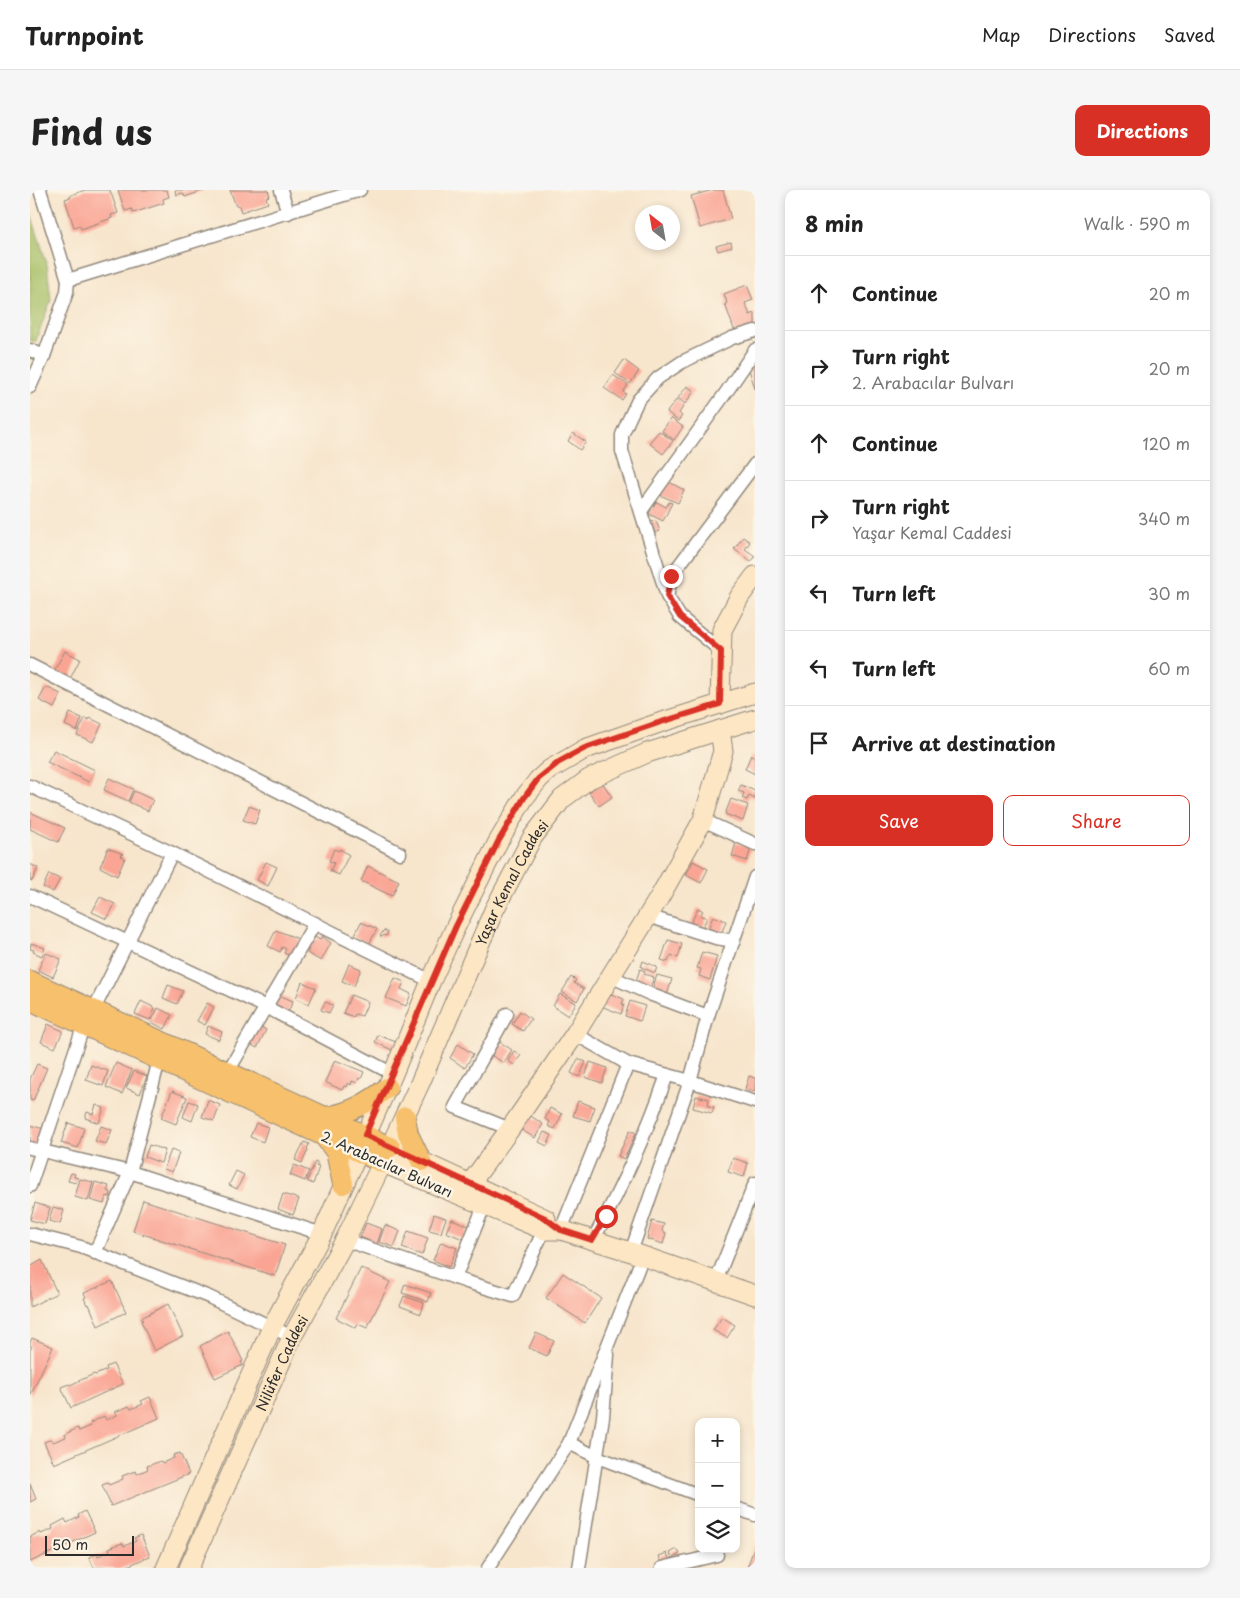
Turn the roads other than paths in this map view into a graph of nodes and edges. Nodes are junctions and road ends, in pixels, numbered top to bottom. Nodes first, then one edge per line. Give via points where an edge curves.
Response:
1 (40, 190) edge
2 (281, 190) edge
3 (360, 190) edge
4 (288, 213) junction
5 (68, 280) junction
6 (755, 331) edge
7 (30, 350) edge
8 (755, 350) edge
9 (44, 356) junction
10 (30, 387) edge
11 (755, 464) edge
12 (641, 511) junction
13 (755, 576) edge
14 (667, 596) junction
15 (721, 651) junction
16 (30, 665) edge
17 (755, 693) edge
18 (720, 704) junction
19 (755, 719) edge
20 (720, 730) junction
21 (30, 787) edge
22 (703, 820) junction
23 (755, 844) edge
24 (172, 853) junction
25 (400, 853) dead end
26 (755, 877) edge
27 (30, 896) edge
28 (648, 916) junction
29 (315, 923) junction
30 (734, 941) junction
31 (127, 943) junction
32 (610, 976) junction
33 (30, 981) edge
34 (431, 981) junction
35 (30, 1000) edge
36 (266, 1007) junction
37 (507, 1014) dead end
38 (708, 1016) junction
39 (88, 1017) junction
40 (575, 1034) junction
41 (159, 1060) junction
42 (628, 1064) junction
43 (230, 1068) dead end
44 (667, 1075) junction
45 (390, 1081) junction
46 (690, 1081) junction
47 (755, 1102) edge
48 (405, 1117) junction
49 (325, 1126) junction
50 (510, 1129) junction
51 (362, 1143) junction
52 (35, 1150) edge
53 (386, 1155) junction
54 (417, 1169) junction
55 (130, 1172) junction
56 (755, 1183) edge
57 (343, 1184) junction
58 (470, 1184) junction
59 (30, 1186) edge
60 (367, 1193) junction
61 (484, 1206) junction
62 (552, 1230) junction
63 (30, 1234) edge
64 (322, 1234) junction
65 (345, 1240) junction
66 (592, 1240) junction
67 (95, 1252) junction
68 (637, 1254) junction
69 (455, 1278) junction
70 (716, 1281) junction
71 (755, 1295) edge
72 (272, 1326) junction
73 (292, 1337) junction
74 (610, 1340) junction
75 (569, 1443) junction
76 (597, 1457) junction
77 (695, 1494) edge
78 (740, 1509) edge
79 (755, 1515) edge
80 (717, 1554) dead end
81 (166, 1568) edge
82 (189, 1568) edge
83 (488, 1568) edge
84 (579, 1568) edge
85 (662, 1568) edge

1 - 5 street
2 - 4 street
3 - 4 street
4 - 5 street
5 - 9 street via 68,292
6 - 12 street via 732,338 682,362 658,378 638,400 622,435 622,451
7 - 9 street
8 - 12 street
9 - 10 street
11 - 14 street via 671,576
12 - 14 street
13 - 15 street via 722,630
14 - 15 street via 680,617
15 - 18 street
16 - 25 street
17 - 18 street, Yaşar Kemal Caddesi
18 - 34 street, Yaşar Kemal Caddesi via 585,748 559,762 538,779 498,842
19 - 20 street, Yaşar Kemal Caddesi
20 - 22 street via 723,751
20 - 48 street, Yaşar Kemal Caddesi via 606,770 562,799 548,816 532,838 494,910
21 - 24 street
22 - 23 street
22 - 28 street
24 - 29 street
24 - 31 street
26 - 30 street
27 - 31 street
28 - 30 street
28 - 32 street
29 - 34 street
29 - 36 street
30 - 38 street
31 - 36 street
31 - 39 street
32 - 38 street
32 - 40 street
33 - 39 main road
34 - 45 street, Yaşar Kemal Caddesi
35 - 39 main road, 2. Arabacılar Bulvarı
36 - 43 street
36 - 45 street
37 - 50 street via 455,1107
38 - 46 street
39 - 41 main road, 2. Arabacılar Bulvarı
39 - 49 main road
39 - 52 street
40 - 42 street
40 - 50 street
41 - 49 main road, 2. Arabacılar Bulvarı
41 - 55 street
42 - 44 street
42 - 62 street
44 - 46 street
44 - 66 street via 631,1166
45 - 49 main road via 371,1100
45 - 51 street, Yaşar Kemal Caddesi
46 - 47 street
46 - 68 street
48 - 53 street, Yaşar Kemal Caddesi
48 - 54 main road
49 - 51 main road
49 - 57 main road via 336,1152
50 - 58 street
51 - 53 main road
51 - 57 street, Yaşar Kemal Caddesi
52 - 55 street
52 - 59 street
53 - 54 street
53 - 60 street, Nilüfer Caddesi
54 - 58 street
54 - 60 street
54 - 61 street, 2. Arabacılar Bulvarı
55 - 64 street
55 - 67 street
56 - 70 street
57 - 64 street, Yaşar Kemal Caddesi
58 - 62 street via 545,1218
60 - 65 street, Nilüfer Caddesi
61 - 62 street, 2. Arabacılar Bulvarı
61 - 69 street
62 - 66 street, 2. Arabacılar Bulvarı
62 - 69 street via 513,1296
63 - 67 street
64 - 72 street, Yaşar Kemal Caddesi
65 - 69 street
65 - 73 street, Nilüfer Caddesi
66 - 68 street, 2. Arabacılar Bulvarı
67 - 72 street
68 - 70 street, 2. Arabacılar Bulvarı
68 - 74 street
70 - 71 street, 2. Arabacılar Bulvarı
72 - 73 street
72 - 81 street, Yaşar Kemal Caddesi
73 - 82 street, Nilüfer Caddesi
74 - 75 street
74 - 76 street
75 - 76 street
75 - 83 street
76 - 77 street
76 - 84 street
78 - 79 street
80 - 85 street

